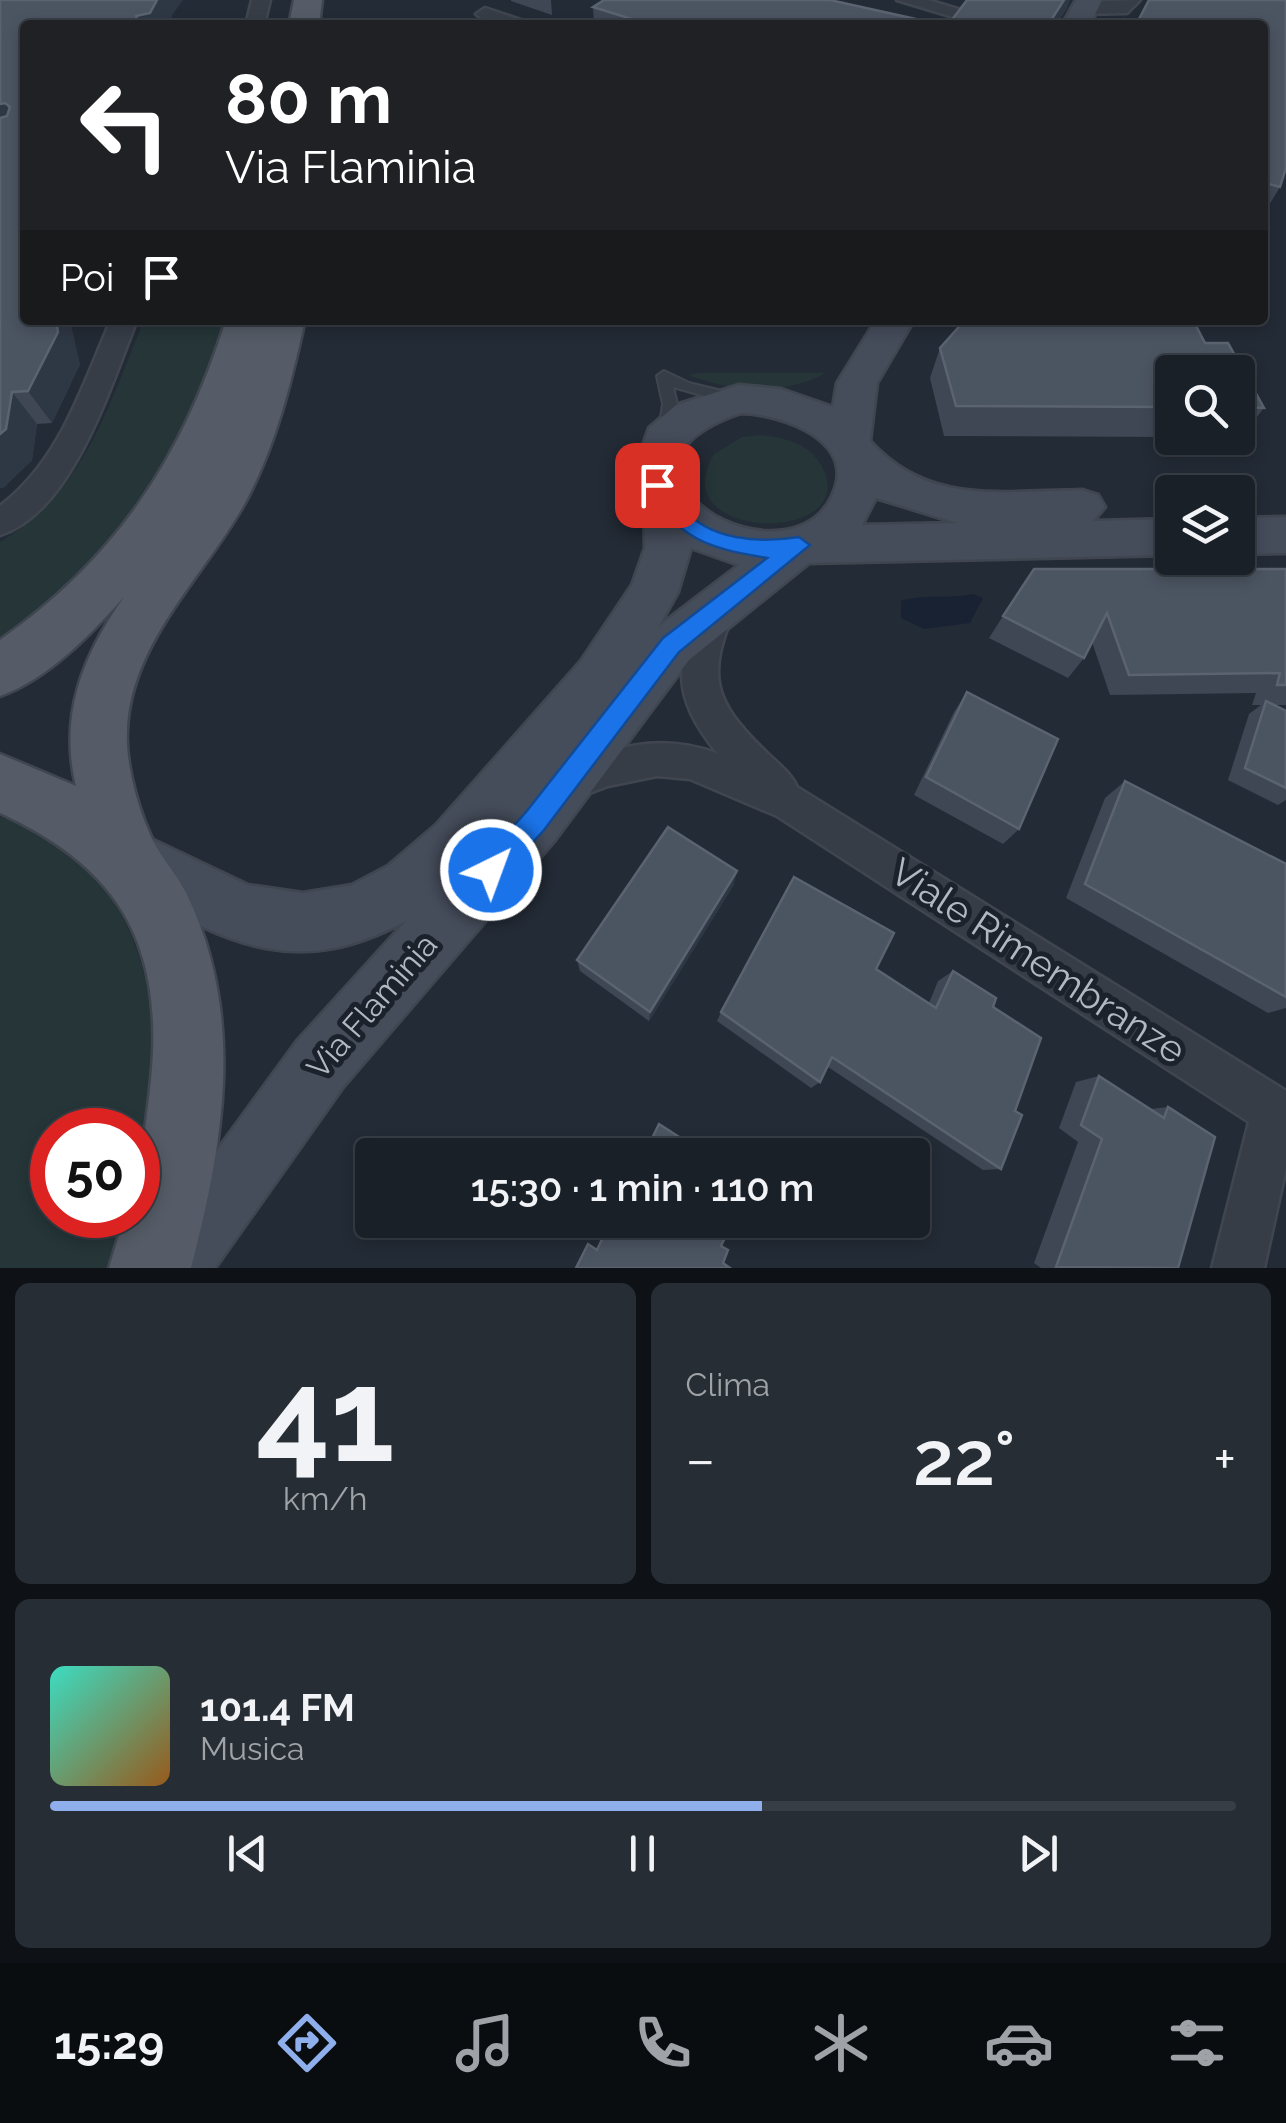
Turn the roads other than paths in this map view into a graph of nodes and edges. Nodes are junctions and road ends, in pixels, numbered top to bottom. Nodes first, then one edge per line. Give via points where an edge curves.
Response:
1 (906, 0) edge
2 (1132, 0) edge
3 (1083, 11) edge
4 (485, 14) dead end
5 (502, 20) edge
6 (983, 20) edge
7 (122, 325) edge
8 (246, 325) edge
9 (283, 325) edge
10 (893, 325) edge
11 (857, 383) junction
12 (752, 399) junction
13 (848, 444) junction
14 (665, 501) junction
15 (1155, 506) edge
16 (1255, 506) edge
17 (1286, 506) edge
18 (0, 522) edge
19 (1286, 535) edge
20 (1255, 536) edge
21 (1155, 537) edge
22 (799, 545) junction
23 (720, 606) junction
24 (0, 672) edge
25 (0, 784) edge
26 (562, 786) junction
27 (791, 803) junction
28 (126, 856) junction
29 (1280, 1115) edge
30 (150, 1268) edge
31 (168, 1268) edge
32 (1238, 1268) edge

1 - 6 street
2 - 3 street via 1127,8
4 - 5 street
7 - 18 street via 62,462
8 - 24 main road via 210,432 176,496 93,598
9 - 28 main road via 240,466 106,680 96,732
10 - 11 main road, Via Flaminia
11 - 12 main road, Via Flaminia
11 - 13 main road, Via Flaminia
12 - 13 main road via 808,411
12 - 14 main road, Via Flaminia via 694,412 664,439 655,469
13 - 15 main road via 872,472 917,498 960,505
13 - 22 main road, Via Flaminia via 859,467 859,492 848,515
14 - 22 main road, Via Flaminia via 694,530 717,541 768,550
14 - 28 main road, Via Flaminia via 668,548 654,592 599,677 456,845 409,886 358,914 302,923 243,915
16 - 17 main road
19 - 20 main road
21 - 22 main road
22 - 23 main road, Via Flaminia
23 - 26 main road, Via Flaminia via 671,645
23 - 27 street, Viale Rimembranze via 699,652 700,688 714,726
25 - 28 main road via 41,796 89,822
26 - 27 street, Viale Rimembranze via 657,758 692,762
26 - 31 main road, Via Flaminia via 320,1064
27 - 29 street, Viale Rimembranze
28 - 30 main road via 163,914 186,988 190,1061 176,1186
29 - 32 street

